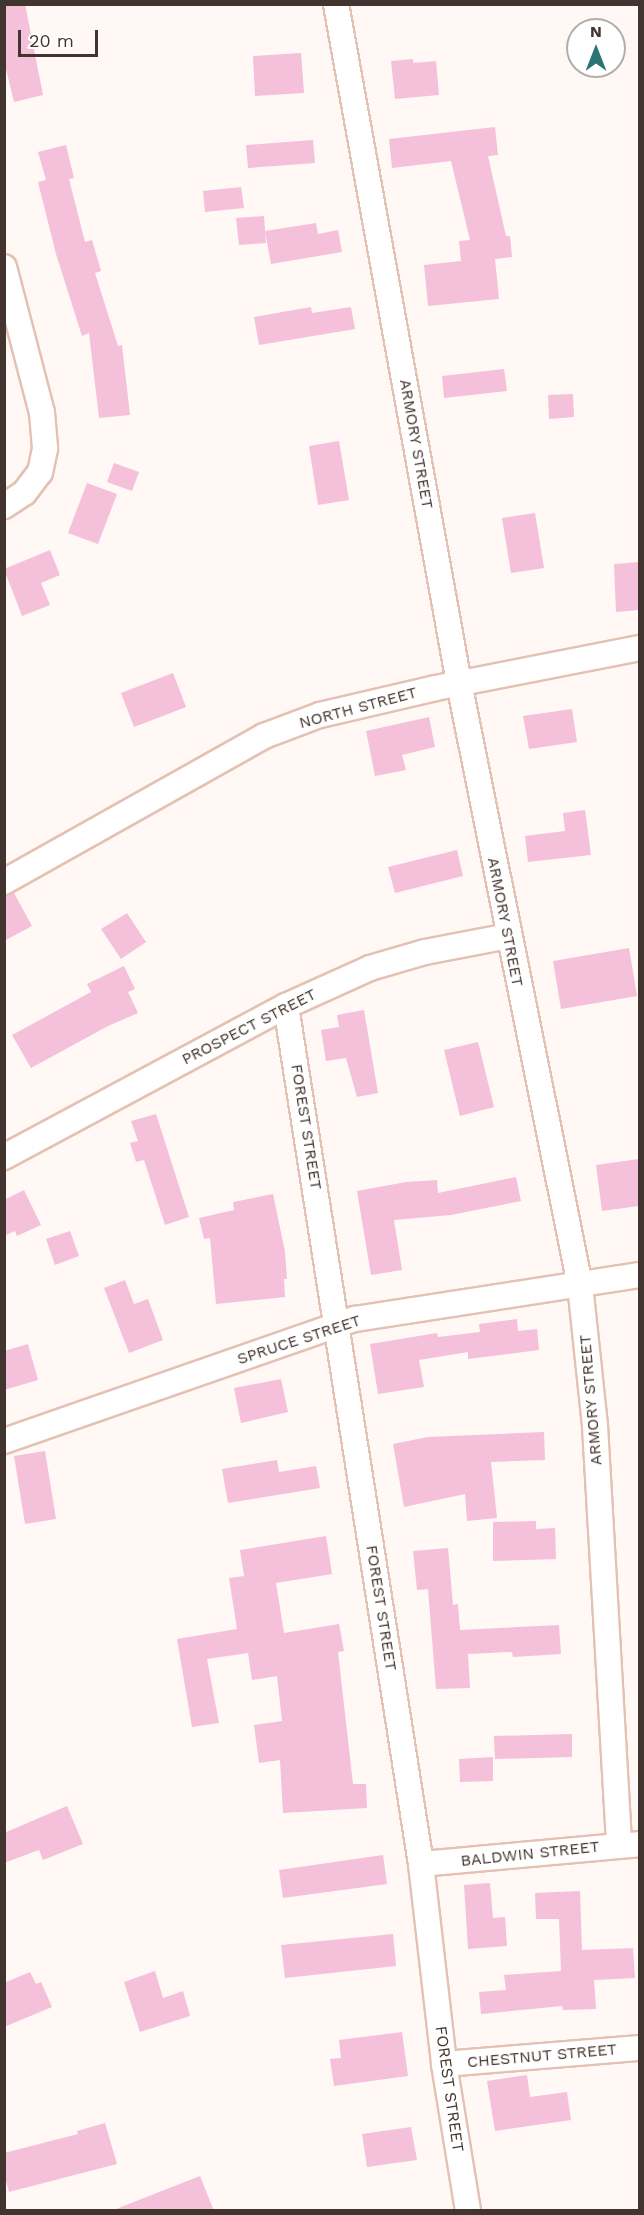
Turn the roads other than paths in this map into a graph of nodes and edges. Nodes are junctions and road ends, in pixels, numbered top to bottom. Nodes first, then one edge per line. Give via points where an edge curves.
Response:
1 (336, 4) edge
2 (4, 267) edge
3 (4, 506) edge
4 (639, 648) edge
5 (459, 684) junction
6 (4, 882) edge
7 (508, 936) junction
8 (286, 1006) junction
9 (4, 1157) edge
10 (639, 1275) edge
11 (580, 1285) junction
12 (338, 1325) junction
13 (4, 1441) edge
14 (629, 1845) edge
15 (421, 1864) junction
16 (639, 2048) edge
17 (444, 2064) junction
18 (468, 2211) edge

1 - 5 street, ARMORY STREET
2 - 3 street via 42,413 45,449 40,472 24,493
4 - 5 street, NORTH STREET
5 - 6 street, NORTH STREET via 320,715 264,736
5 - 7 street, ARMORY STREET
7 - 8 street, PROSPECT STREET via 425,952 370,968
7 - 11 street, ARMORY STREET
8 - 9 street, PROSPECT STREET
8 - 12 street, FOREST STREET
10 - 11 street, SPRUCE STREET
11 - 12 street, SPRUCE STREET via 355,1319
11 - 14 street, ARMORY STREET
12 - 13 street, SPRUCE STREET
12 - 15 street, FOREST STREET
14 - 15 street, BALDWIN STREET
15 - 17 street, FOREST STREET
16 - 17 street, CHESTNUT STREET
17 - 18 street, FOREST STREET

